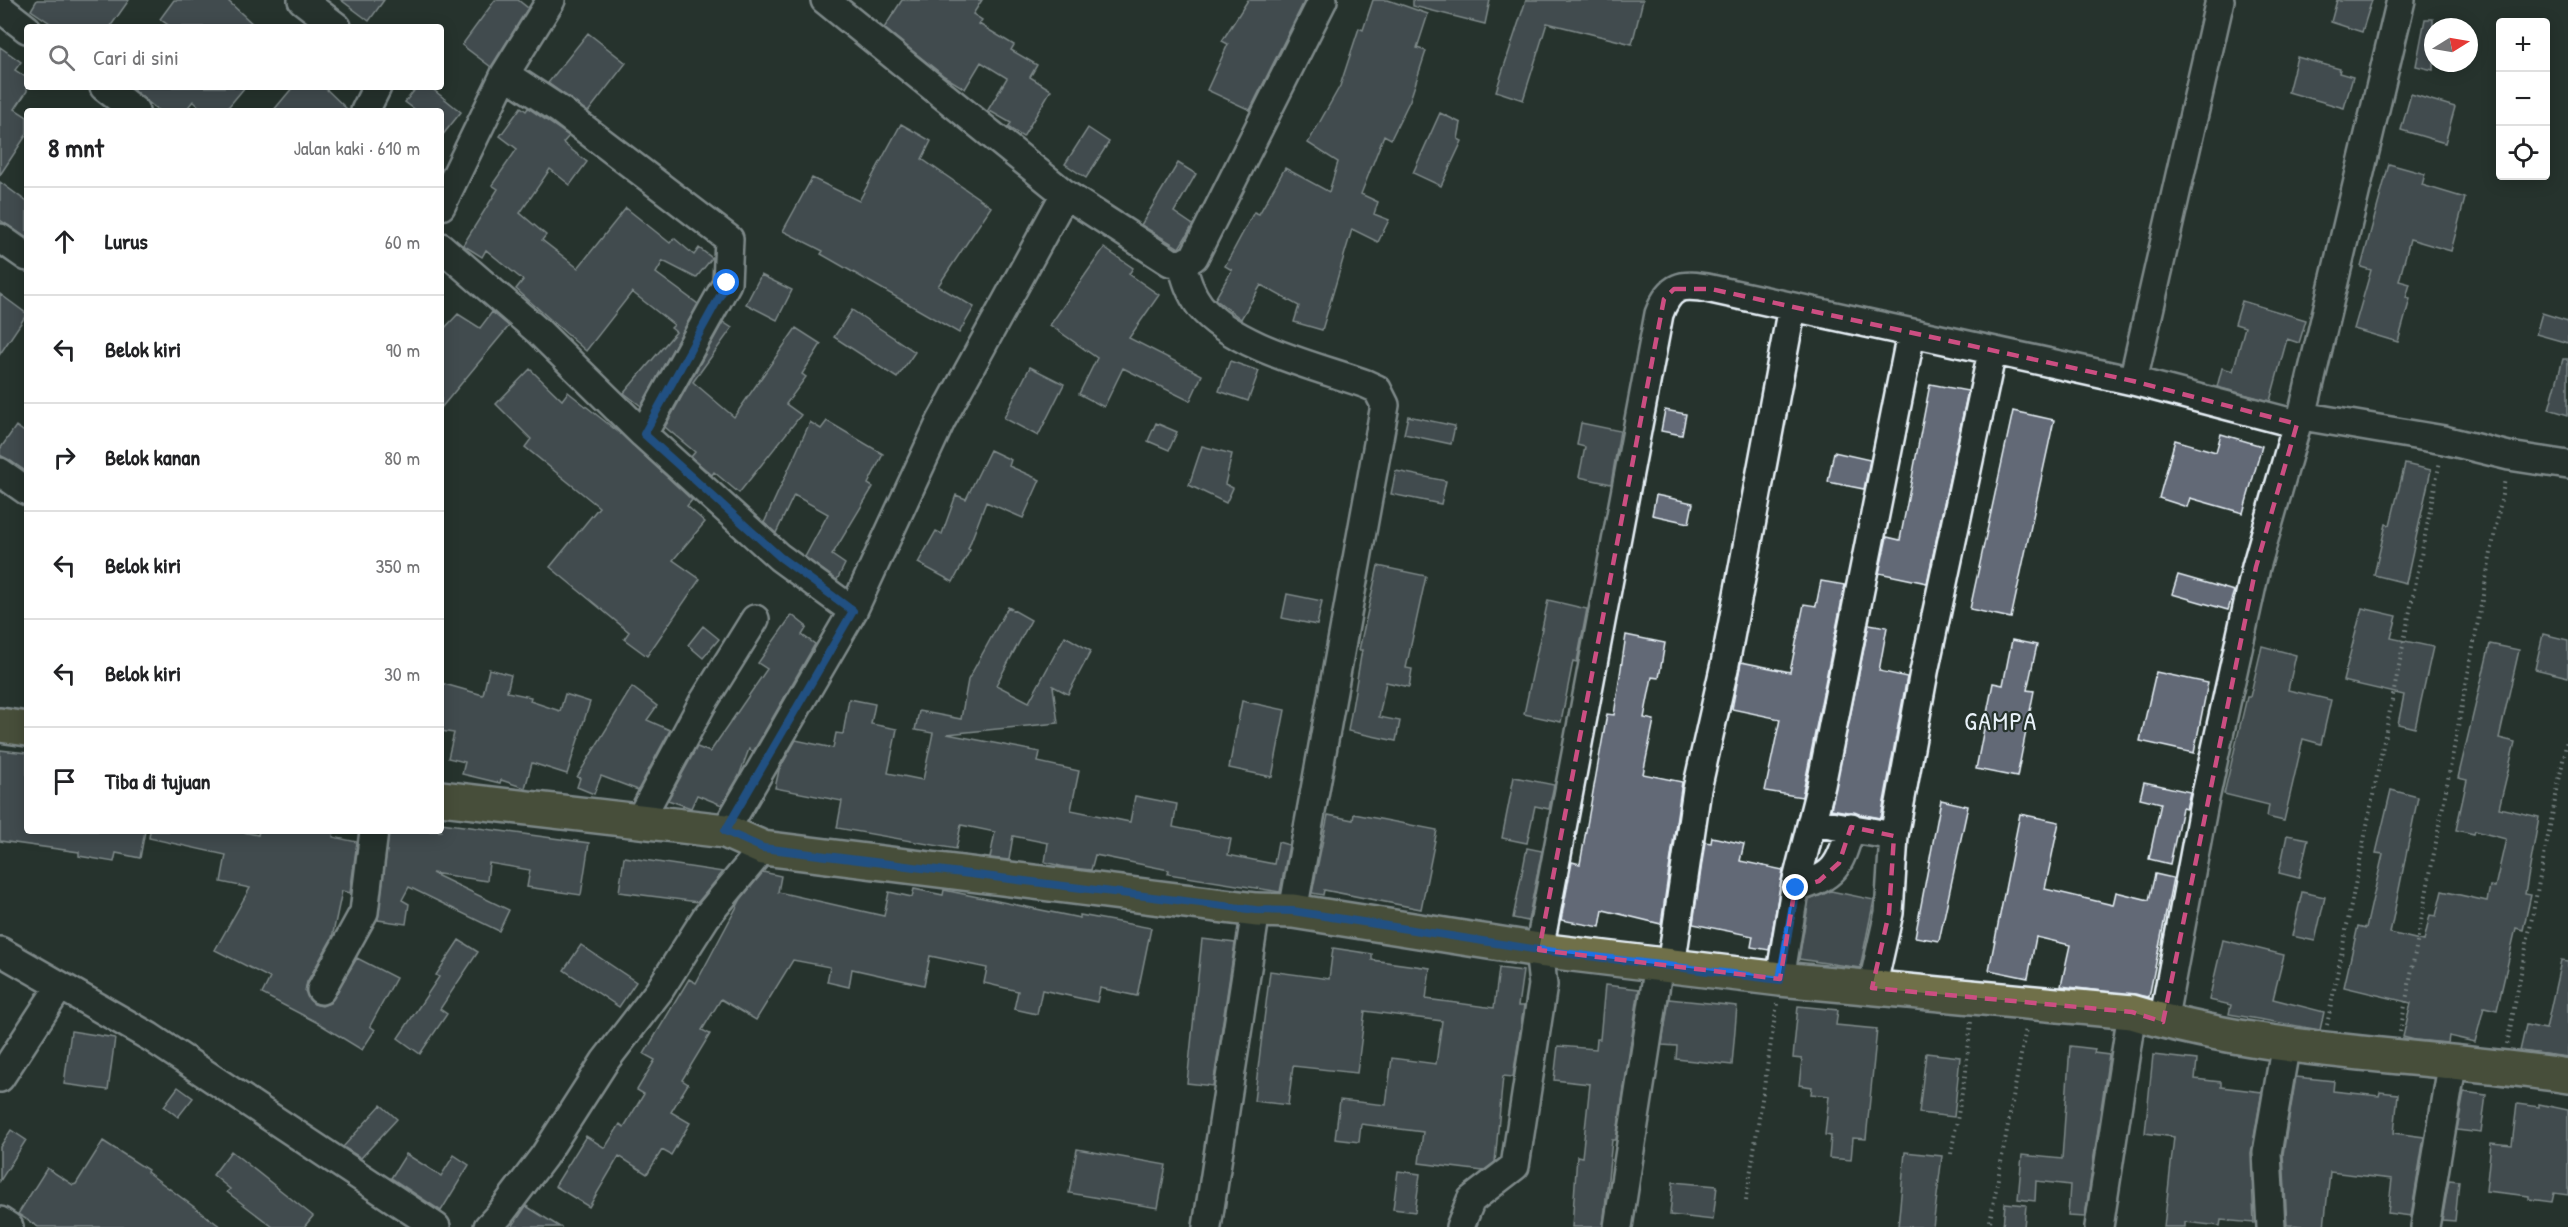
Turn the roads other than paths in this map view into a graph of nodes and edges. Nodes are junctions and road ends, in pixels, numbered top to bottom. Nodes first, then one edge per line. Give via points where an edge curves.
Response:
1 (302, 0) edge
2 (551, 0) edge
3 (825, 0) edge
4 (1323, 0) edge
5 (2220, 0) edge
6 (2401, 0) edge
7 (0, 8) edge
8 (333, 24) edge
9 (24, 27) edge
10 (505, 74) junction
11 (108, 90) edge
12 (376, 90) edge
13 (131, 108) edge
14 (366, 108) edge
15 (1065, 194) junction
16 (444, 200) edge
17 (0, 238) edge
18 (444, 250) edge
19 (24, 255) edge
20 (1182, 264) junction
21 (1792, 307) junction
22 (1911, 334) junction
23 (1992, 352) junction
24 (2133, 381) junction
25 (2300, 420) junction
26 (644, 434) junction
27 (2568, 465) edge
28 (0, 472) edge
29 (24, 489) edge
30 (853, 611) junction
31 (755, 619) dead end
32 (0, 725) edge
33 (24, 729) edge
34 (444, 798) edge
35 (639, 821) junction
36 (1812, 822) junction
37 (1851, 827) junction
38 (725, 831) junction
39 (374, 834) edge
40 (1894, 836) junction
41 (763, 848) junction
42 (1796, 888) junction
43 (1256, 910) junction
44 (1293, 911) junction
45 (1539, 950) junction
46 (0, 951) edge
47 (1665, 965) junction
48 (1780, 980) junction
49 (60, 986) junction
50 (1872, 988) junction
51 (321, 990) dead end
52 (2132, 1012) junction
53 (2163, 1022) junction
54 (2286, 1043) junction
55 (2453, 1060) junction
56 (2568, 1076) edge
57 (0, 1078) edge
58 (0, 1221) edge
59 (9, 1227) edge
60 (436, 1227) edge
61 (488, 1227) edge
62 (1207, 1227) edge
63 (1460, 1227) edge
64 (1618, 1227) edge
65 (2099, 1227) edge
66 (2271, 1227) edge
67 (2425, 1227) edge

1 - 8 street
2 - 10 street
3 - 15 street
4 - 20 street via 1194,257
5 - 24 street
6 - 25 street
7 - 9 street
10 - 16 street
10 - 26 street via 560,110 729,239 727,283
11 - 13 street
12 - 14 street
15 - 20 street via 1170,262
15 - 30 street via 941,421
17 - 19 street
18 - 26 street via 538,331
20 - 44 street via 1189,288 1201,307 1228,330 1377,389 1385,405
21 - 22 street
21 - 45 street via 1691,285 1674,289 1664,299
21 - 47 street
22 - 23 street
22 - 36 street
23 - 24 street
23 - 40 street via 1924,672
24 - 25 street
25 - 27 street via 2444,440
25 - 53 street via 2256,567 2204,803
26 - 30 street via 780,557
28 - 29 street
30 - 38 street
31 - 35 street via 702,704
32 - 33 main road
34 - 35 main road
35 - 38 main road
36 - 37 street
36 - 42 street
37 - 40 street
37 - 42 street via 1839,863 1819,881
38 - 41 main road
39 - 51 street via 364,912
40 - 50 street via 1889,913
41 - 43 main road
41 - 61 street via 706,916 659,991 605,1061 544,1156
42 - 48 street
43 - 44 main road
43 - 62 street
44 - 45 main road
45 - 47 main road
45 - 63 street via 1543,985 1515,1166 1471,1200
46 - 49 street
47 - 48 main road
47 - 64 street
48 - 50 main road
49 - 57 street
49 - 60 street via 150,1037
50 - 52 main road
52 - 53 main road
52 - 65 street
53 - 54 main road
54 - 55 main road
54 - 66 street via 2267,1153
55 - 56 main road
55 - 67 street
58 - 59 street

